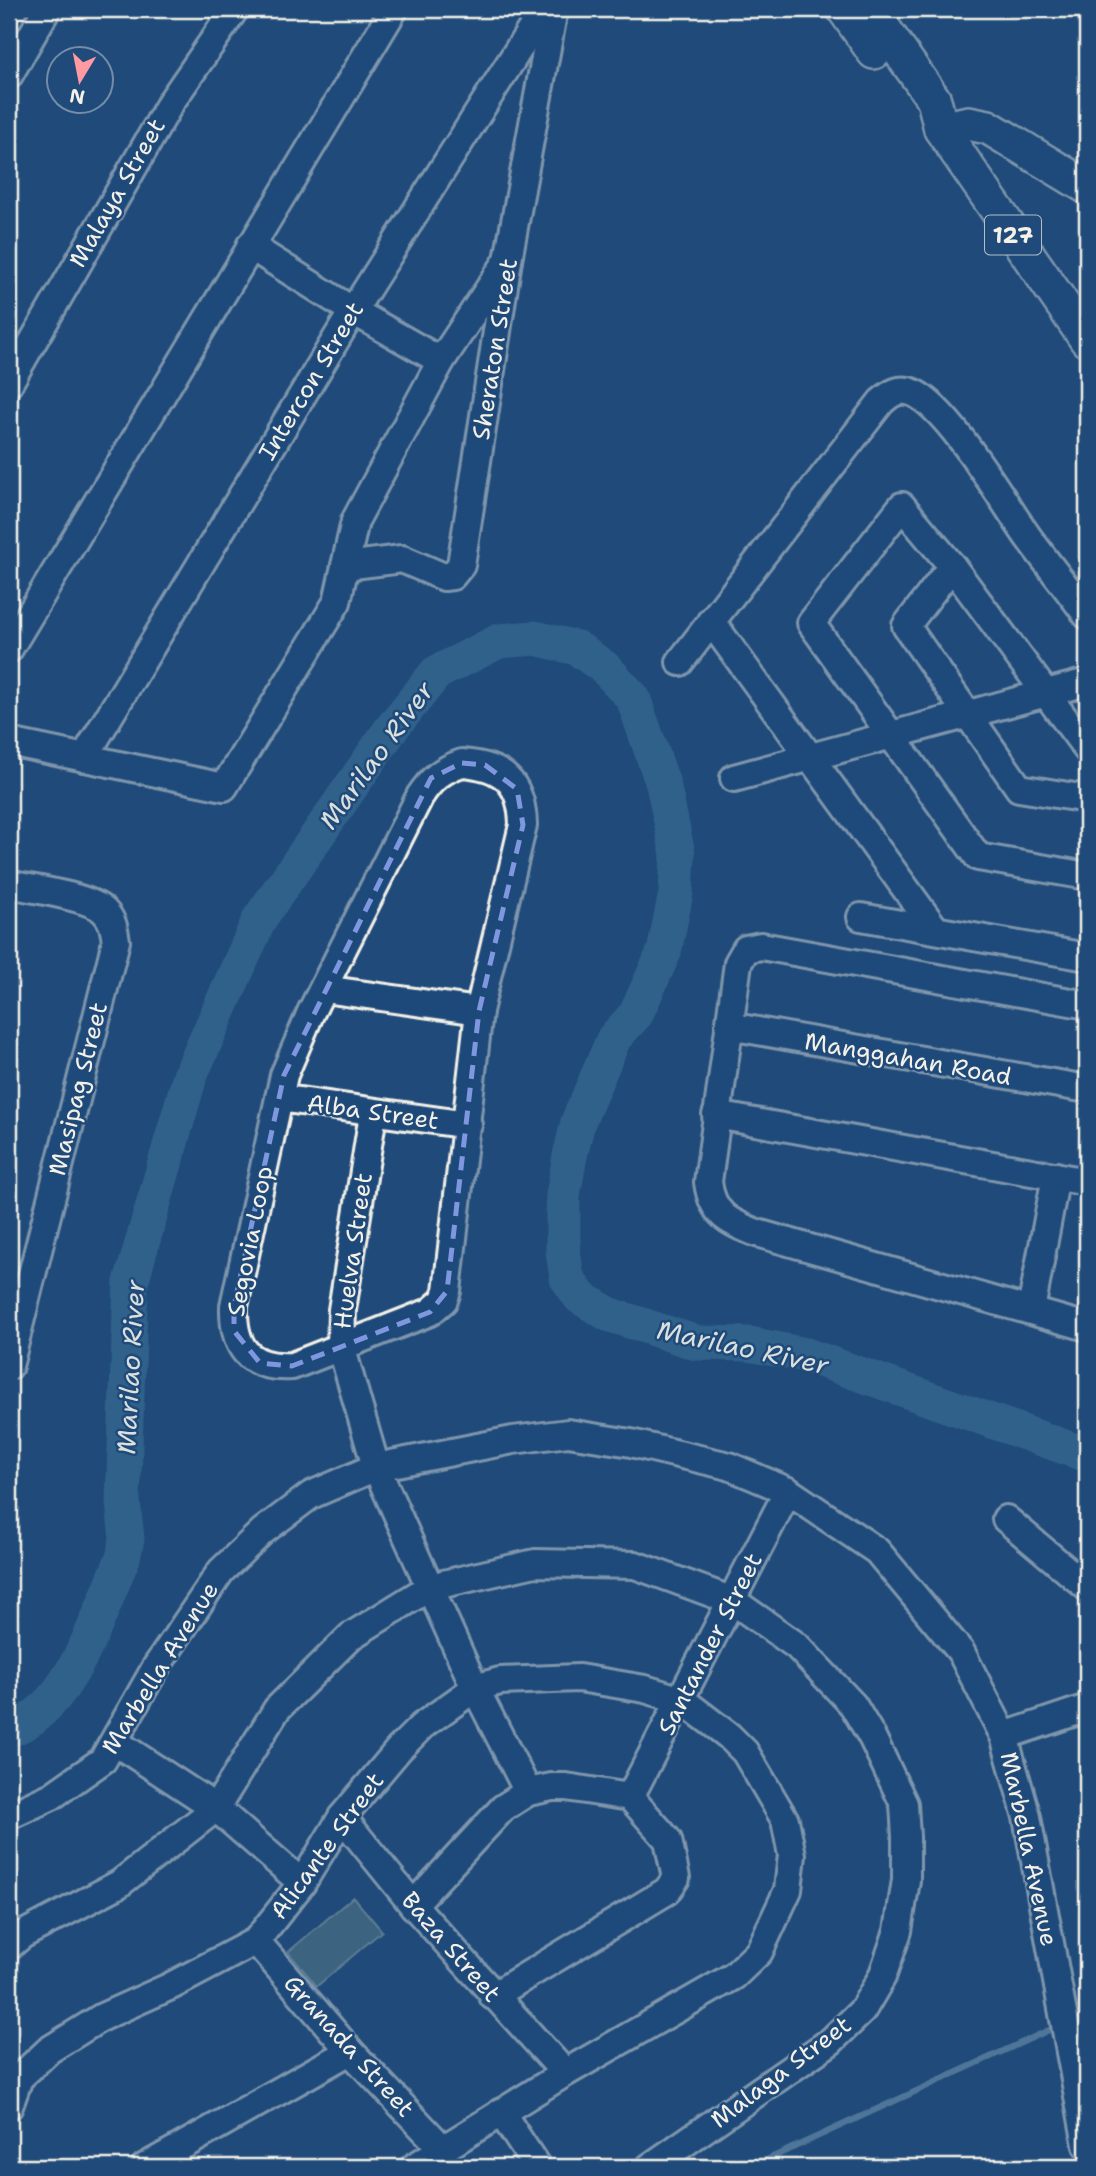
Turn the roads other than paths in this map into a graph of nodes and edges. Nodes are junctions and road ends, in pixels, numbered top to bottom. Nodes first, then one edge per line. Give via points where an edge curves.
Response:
1 (47, 9) edge
2 (235, 9) edge
3 (394, 9) edge
4 (544, 9) edge
5 (554, 9) edge
6 (844, 9) edge
7 (870, 9) edge
8 (9, 75) edge
9 (941, 129) junction
10 (1087, 187) edge
11 (250, 246) junction
12 (508, 260) junction
13 (353, 311) junction
14 (1087, 340) edge
15 (441, 361) junction
16 (9, 383) edge
17 (345, 566) junction
18 (952, 566) junction
19 (1087, 615) edge
20 (711, 621) junction
21 (9, 649) edge
22 (680, 662) dead end
23 (1087, 682) edge
24 (1047, 693) junction
25 (969, 716) junction
26 (892, 736) junction
27 (9, 742) edge
28 (1087, 749) edge
29 (810, 757) junction
30 (84, 758) junction
31 (734, 778) dead end
32 (1087, 799) edge
33 (1087, 876) edge
34 (9, 884) edge
35 (861, 917) dead end
36 (934, 929) junction
37 (1087, 957) edge
38 (324, 989) junction
39 (1087, 1005) edge
40 (479, 1011) junction
41 (729, 1026) junction
42 (1087, 1089) edge
43 (279, 1098) junction
44 (373, 1114) junction
45 (716, 1115) junction
46 (468, 1125) junction
47 (1056, 1176) junction
48 (1087, 1182) edge
49 (1031, 1310) junction
50 (1087, 1327) edge
51 (341, 1346) junction
52 (9, 1366) edge
53 (376, 1467) junction
54 (788, 1491) junction
55 (1006, 1519) dead end
56 (430, 1587) junction
57 (1087, 1587) edge
58 (733, 1601) junction
59 (475, 1688) junction
60 (682, 1700) junction
61 (1087, 1707) edge
62 (1004, 1736) junction
63 (115, 1742) junction
64 (528, 1793) junction
65 (630, 1797) junction
66 (216, 1808) junction
67 (9, 1816) edge
68 (342, 1817) junction
69 (302, 1883) junction
70 (413, 1905) junction
71 (256, 1941) junction
72 (9, 1946) edge
73 (493, 1996) junction
74 (350, 2051) junction
75 (565, 2073) junction
76 (9, 2106) edge
77 (501, 2112) junction
78 (1087, 2145) edge
79 (443, 2149) junction
80 (145, 2167) edge
81 (414, 2167) edge
82 (537, 2167) edge
83 (650, 2167) edge

1 - 8 street
2 - 16 street, Malaya Street via 171,102
3 - 11 street
4 - 13 street, Intercon Street
5 - 12 street, Sheraton Street
6 - 9 main road, 127 via 916,112
7 - 9 main road, 127 via 934,100
9 - 10 main road via 968,123 988,127
9 - 14 main road, 127
11 - 13 street
11 - 21 street
12 - 15 street
12 - 17 street, Sheraton Street via 461,565 452,576 444,577 402,559
13 - 15 street
13 - 30 street, Intercon Street
15 - 17 street via 355,520
17 - 30 street via 337,602 224,787
18 - 24 street
18 - 25 street via 906,626
18 - 26 street via 902,506 811,623
19 - 20 street via 964,444 930,405 905,390 893,392 881,402
20 - 22 street
20 - 29 street
23 - 24 street
24 - 25 street
24 - 28 street
25 - 26 street
25 - 32 street via 1019,788
26 - 29 street
26 - 33 street via 978,857
27 - 30 street
29 - 31 street
29 - 36 street
34 - 52 street, Masipag Street via 103,909 113,924 116,941
35 - 36 street
36 - 37 street
38 - 40 street
38 - 40 street, Segovia Loop via 431,778 462,763 485,765 517,789 523,824
38 - 43 street, Segovia Loop via 295,1047
39 - 41 street via 753,945 738,963
40 - 46 street, Segovia Loop
41 - 42 street, Manggahan Road
41 - 45 street
43 - 44 street, Alba Street
43 - 51 street, Segovia Loop via 234,1306 234,1331 250,1356 275,1368
44 - 46 street, Alba Street
44 - 51 street, Huelva Street via 342,1310
45 - 47 street
45 - 49 street via 709,1162 710,1200 733,1224
46 - 51 street, Segovia Loop via 444,1300 430,1312
47 - 48 street
47 - 49 street
49 - 50 street
51 - 53 street, Huelva Street
53 - 54 street, Marbella Avenue via 568,1433 729,1466
53 - 56 street, Huelva Street
53 - 63 street, Marbella Avenue via 311,1495 221,1571 156,1667
54 - 58 street, Santander Street
54 - 62 street, Marbella Avenue via 877,1551 915,1593 961,1652
55 - 57 street
56 - 58 street, Malaga Street via 535,1563 635,1565
56 - 59 street, Huelva Street
56 - 66 street, Malaga Street via 351,1636 277,1709
58 - 60 street, Santander Street
58 - 83 street, Malaga Street via 797,1646 853,1705 904,1804 906,1880 894,1942 882,1977 862,2011 831,2041
59 - 60 street, Alicante Street via 500,1681 579,1678
59 - 64 street, Huelva Street
59 - 68 street, Alicante Street via 422,1726
60 - 65 street, Santander Street
60 - 75 street, Alicante Street via 745,1752 785,1820 792,1855 784,1905 759,1952 734,1976
61 - 62 street
62 - 78 street, Marbella Avenue via 1027,1817
63 - 66 street
63 - 67 street, Marbella Avenue via 103,1760 84,1775
64 - 65 street via 566,1787
64 - 70 street via 503,1808
65 - 73 street via 668,1840 676,1878 667,1891
66 - 69 street
66 - 72 street, Malaga Street via 119,1884
68 - 69 street, Alicante Street
68 - 70 street, Baza Street
69 - 71 street, Alicante Street
70 - 73 street, Baza Street
71 - 74 street, Granada Street
71 - 76 street, Alicante Street via 102,2017 49,2050 19,2078
73 - 75 street, Baza Street
74 - 79 street, Granada Street
74 - 80 street
75 - 77 street, Alicante Street
77 - 79 street, Alicante Street
77 - 82 street
79 - 81 street, Alicante Street

